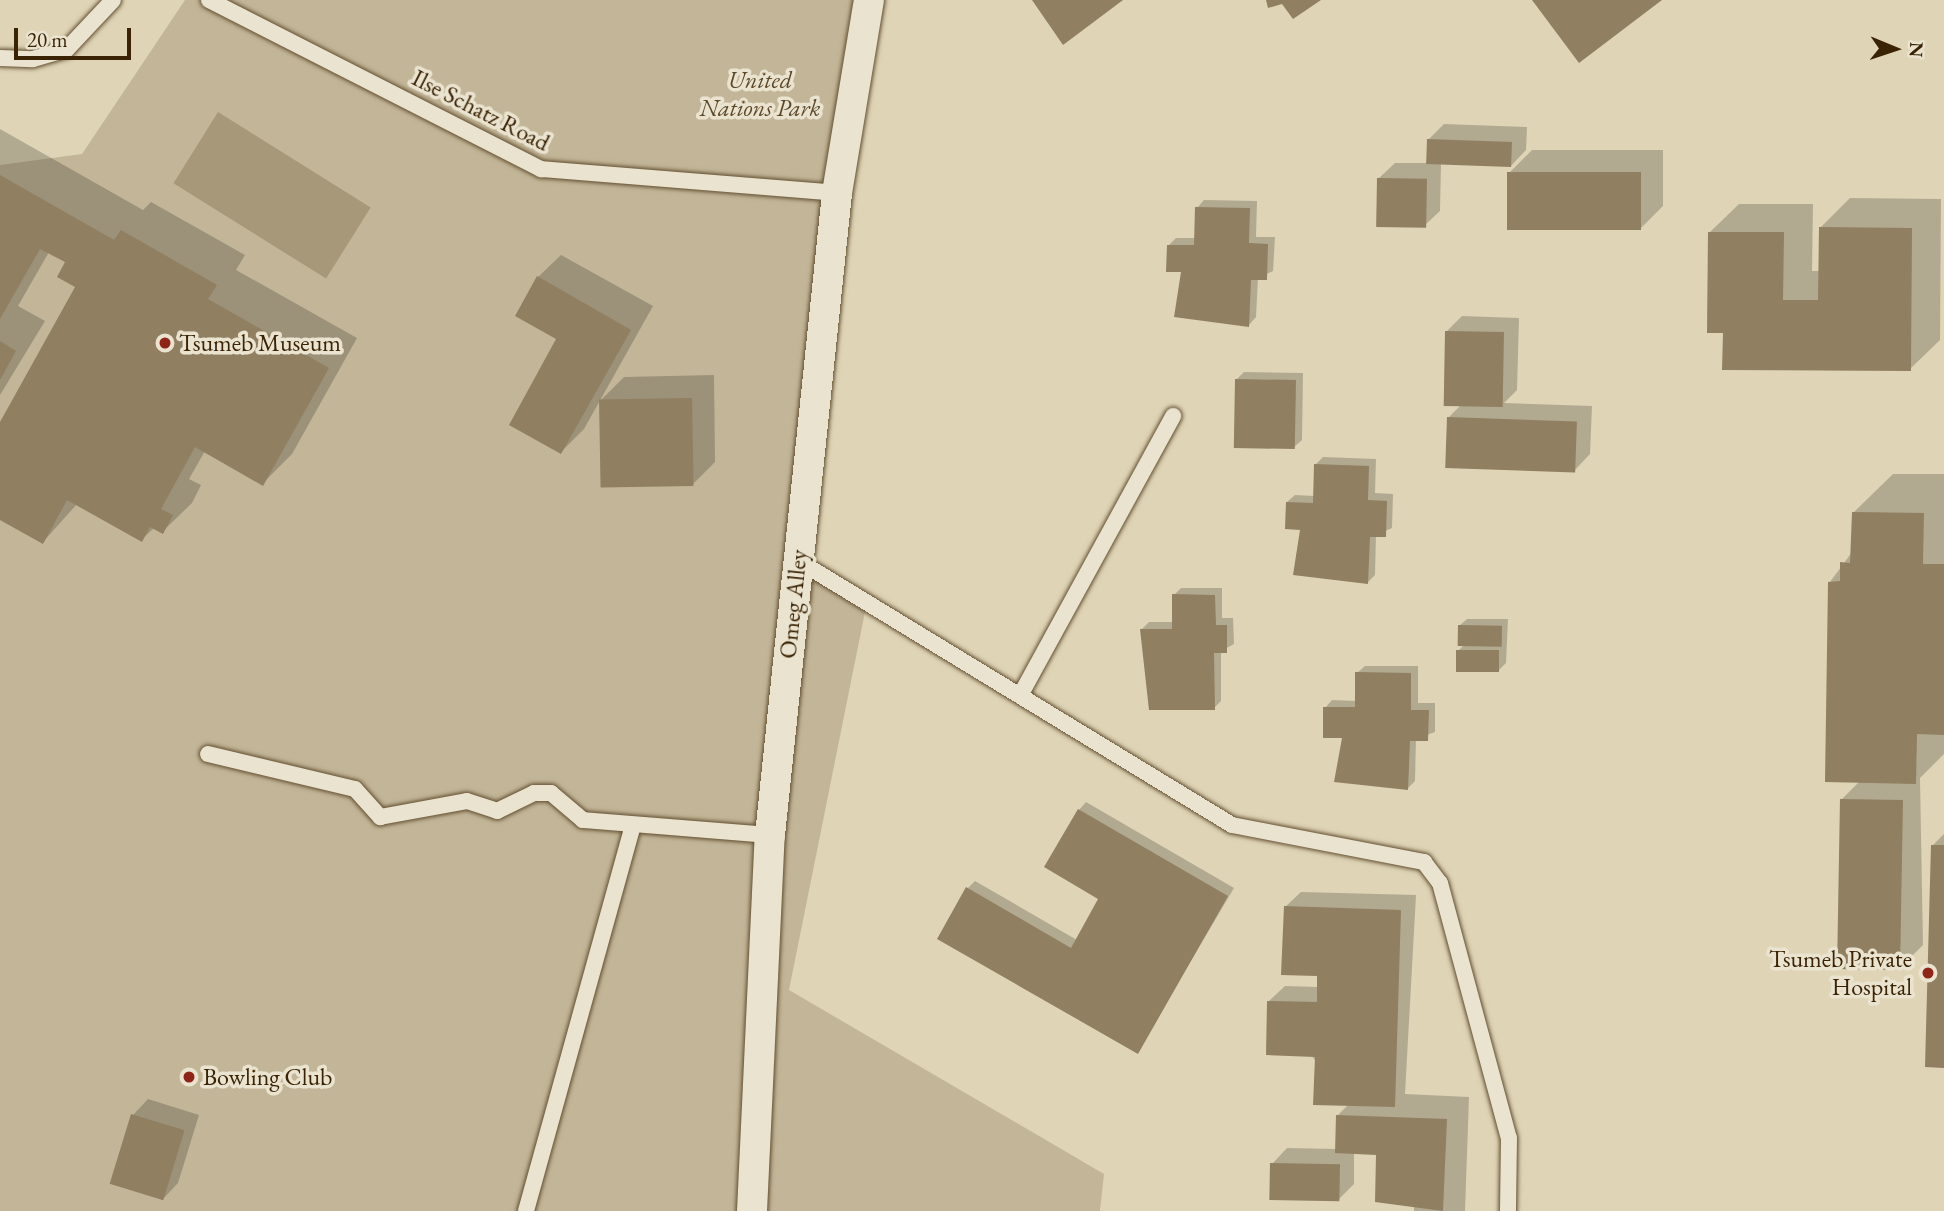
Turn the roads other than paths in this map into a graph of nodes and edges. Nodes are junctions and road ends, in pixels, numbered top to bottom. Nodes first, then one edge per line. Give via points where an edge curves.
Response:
1 (113, 0) edge
2 (209, 0) edge
3 (869, 0) edge
4 (0, 58) edge
5 (837, 193) junction
6 (1173, 416) dead end
7 (797, 560) junction
8 (1021, 694) junction
9 (208, 754) dead end
10 (632, 828) junction
11 (770, 835) junction
12 (526, 1211) edge
13 (752, 1211) edge
14 (1508, 1211) edge

1 - 4 lane via 67,49 33,59
2 - 5 lane, Ilse Schatz Road via 541,169
3 - 5 street, Omeg Alley
5 - 7 street, Omeg Alley
6 - 8 lane
7 - 8 lane
7 - 11 street, Omeg Alley
8 - 14 lane via 1232,825 1424,862 1440,883 1509,1138
9 - 10 lane via 355,789 380,817 467,801 498,811 534,793 551,793 583,820
10 - 11 lane
10 - 12 lane
11 - 13 street, Omeg Alley

